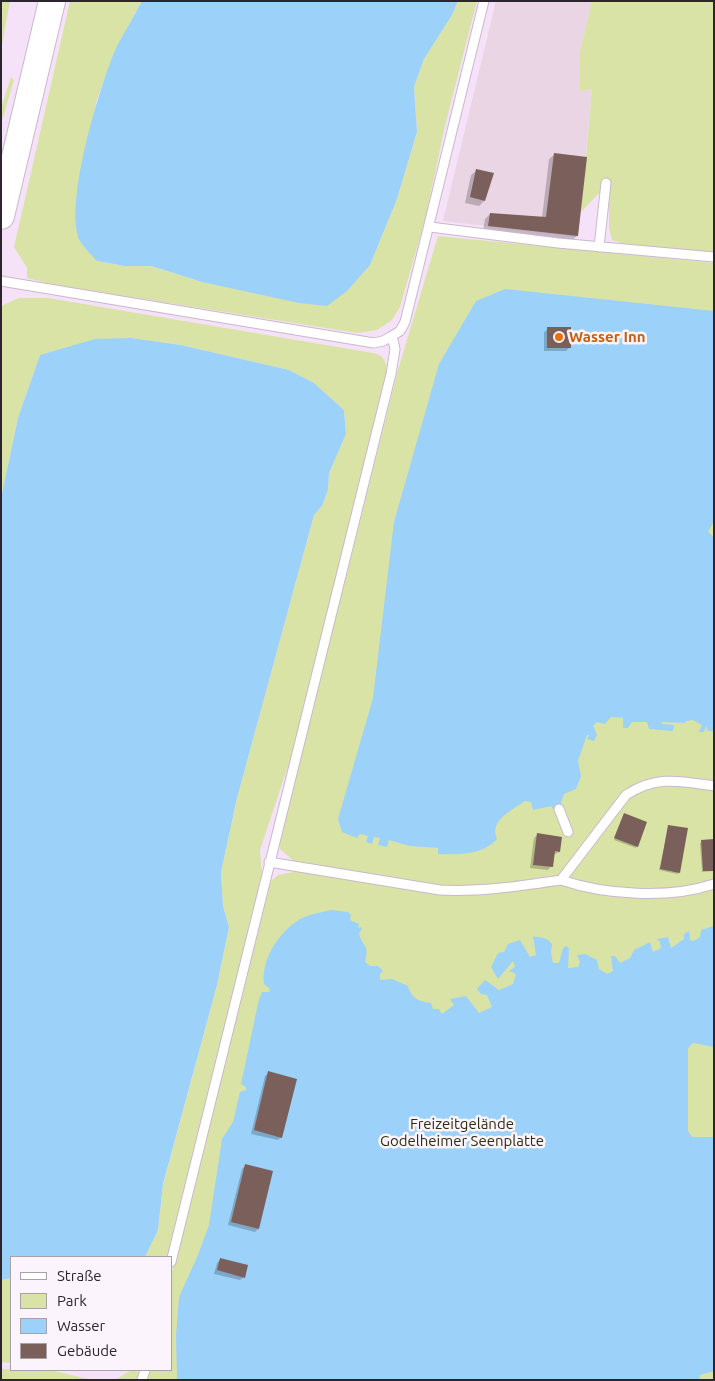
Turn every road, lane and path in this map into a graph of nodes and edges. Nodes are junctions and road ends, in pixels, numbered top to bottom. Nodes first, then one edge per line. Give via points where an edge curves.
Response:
1 (52, 1) edge
2 (484, 1) edge
3 (606, 183) dead end
4 (1, 216) edge
5 (430, 227) junction
6 (599, 247) junction
7 (714, 257) edge
8 (1, 281) edge
9 (392, 336) junction
10 (714, 786) edge
11 (559, 809) dead end
12 (568, 832) dead end
13 (269, 862) junction
14 (561, 880) junction
15 (714, 884) edge
16 (172, 1258) edge

1 - 4 main road
2 - 5 lane
3 - 6 lane
5 - 6 lane
5 - 9 lane via 405,322
6 - 7 lane
8 - 9 lane via 374,343
9 - 13 lane via 395,349 391,374
10 - 14 lane via 669,780 639,786 626,795
11 - 12 lane
13 - 14 lane via 440,890 498,889
13 - 16 lane
14 - 15 lane via 607,891 634,892 691,890

